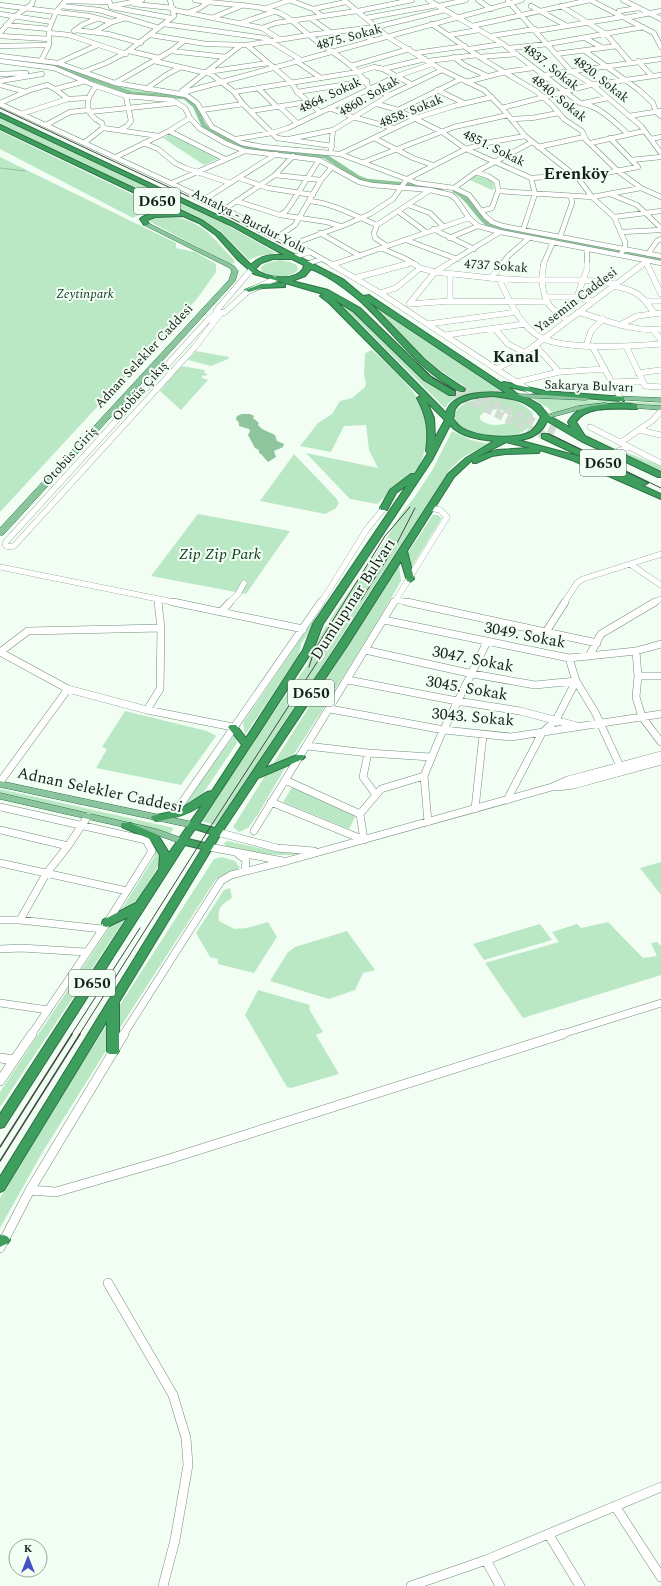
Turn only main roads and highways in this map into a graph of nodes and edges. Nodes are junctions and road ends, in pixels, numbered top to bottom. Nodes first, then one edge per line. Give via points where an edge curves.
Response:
1 (0, 115) edge
2 (0, 127) edge
3 (158, 201) junction
4 (189, 216) junction
5 (146, 224) junction
6 (294, 257) junction
7 (307, 264) junction
8 (251, 270) junction
9 (275, 279) junction
10 (341, 282) junction
11 (304, 287) junction
12 (312, 289) junction
13 (249, 290) road end
14 (494, 380) junction
15 (417, 389) junction
16 (461, 389) tunnel mouth
17 (452, 393) tunnel mouth
18 (516, 396) junction
19 (621, 399) junction
20 (661, 400) edge
21 (634, 407) junction
22 (661, 408) edge
23 (545, 417) junction
24 (449, 419) junction
25 (555, 431) tunnel mouth
26 (545, 436) tunnel mouth
27 (584, 439) junction
28 (503, 440) junction
29 (428, 460) junction
30 (592, 466) junction
31 (418, 472) junction
32 (661, 475) edge
33 (661, 481) edge
34 (446, 485) junction
35 (661, 490) edge
36 (661, 497) edge
37 (384, 508) road end
38 (0, 533) edge
39 (403, 552) junction
40 (410, 579) road end
41 (316, 611) road end
42 (318, 624) junction
43 (233, 727) road end
44 (246, 744) junction
45 (300, 757) road end
46 (255, 776) junction
47 (0, 783) edge
48 (218, 789) junction
49 (0, 796) edge
50 (156, 818) junction
51 (126, 825) junction
52 (193, 825) junction
53 (217, 832) junction
54 (182, 841) junction
55 (209, 847) junction
56 (162, 873) junction
57 (142, 905) junction
58 (104, 926) road end
59 (113, 1001) junction
60 (113, 1050) road end
61 (0, 1124) edge
62 (0, 1187) edge

1 - 6 highway, Antalya - Burdur Yolu / D650 via 198,208
2 - 3 highway, Antalya - Burdur Yolu / D650
3 - 4 highway, Antalya - Burdur Yolu / D650
3 - 5 highway via 158,208 138,218
4 - 5 highway via 150,216 143,219
4 - 8 highway, Antalya - Burdur Yolu / D650 via 218,234
5 - 38 main road, Adnan Selekler Caddesi via 232,267 235,276
6 - 7 highway, Antalya - Burdur Yolu / D650
6 - 8 highway via 275,256 262,259 254,264
7 - 9 highway via 303,275 292,279
7 - 10 highway, Antalya - Burdur Yolu / D650
8 - 9 highway, Antalya - Burdur Yolu / D650
9 - 11 highway, Antalya - Burdur Yolu / D650
10 - 14 highway
10 - 16 highway, Antalya - Burdur Yolu / D650 via 367,304 421,361
11 - 12 highway, Antalya - Burdur Yolu / D650
11 - 13 highway via 269,285
12 - 15 highway via 332,301
12 - 17 highway, Antalya - Burdur Yolu / D650 via 338,298 357,310 427,378
14 - 18 highway
14 - 19 highway via 530,391
15 - 24 highway
15 - 29 highway via 431,420
18 - 19 main road, Sakarya Bulvarı
18 - 23 highway via 533,402
18 - 24 highway, Dumlupınar Bulvarı via 482,394 463,399 450,408
19 - 20 main road, Sakarya Bulvarı
21 - 22 main road, Sakarya Bulvarı
21 - 23 main road, Sakarya Bulvarı via 589,406
21 - 27 highway via 602,408 575,415 572,422
23 - 27 highway
23 - 28 highway via 538,430
24 - 28 highway via 459,430 468,434
24 - 29 highway, Dumlupınar Bulvarı / D650
25 - 33 highway, D650
26 - 35 highway, D650
27 - 32 highway
28 - 30 highway via 557,452
28 - 34 highway, Dumlupınar Bulvarı / D650 via 473,455 459,467
29 - 31 highway, Dumlupınar Bulvarı / D650
30 - 34 highway via 544,452 500,452 478,459
30 - 36 highway
31 - 37 highway via 393,492
31 - 42 highway, Dumlupınar Bulvarı / D650
34 - 39 highway, Dumlupınar Bulvarı / D650
39 - 40 highway
39 - 46 highway, Dumlupınar Bulvarı / D650
41 - 42 highway
42 - 44 highway, Dumlupınar Bulvarı / D650 via 308,650
43 - 44 highway
44 - 48 highway, Dumlupınar Bulvarı / D650
45 - 46 highway
46 - 53 highway, Dumlupınar Bulvarı / D650
47 - 50 main road, Adnan Selekler Caddesi
48 - 50 highway via 186,811 174,816
48 - 52 highway, Dumlupınar Bulvarı / D650
49 - 51 main road, Adnan Selekler Caddesi
50 - 52 main road, Adnan Selekler Caddesi
51 - 54 main road, Adnan Selekler Caddesi
51 - 56 highway via 154,837 165,855
52 - 53 highway
52 - 54 highway, Dumlupınar Bulvarı / D650
53 - 55 highway, Dumlupınar Bulvarı / D650
54 - 55 highway
54 - 56 highway, Dumlupınar Bulvarı / D650
55 - 59 highway, Dumlupınar Bulvarı / D650
56 - 57 highway, Dumlupınar Bulvarı / D650
57 - 58 highway
57 - 61 highway, Dumlupınar Bulvarı / D650
59 - 60 highway
59 - 62 highway, Dumlupınar Bulvarı / D650

